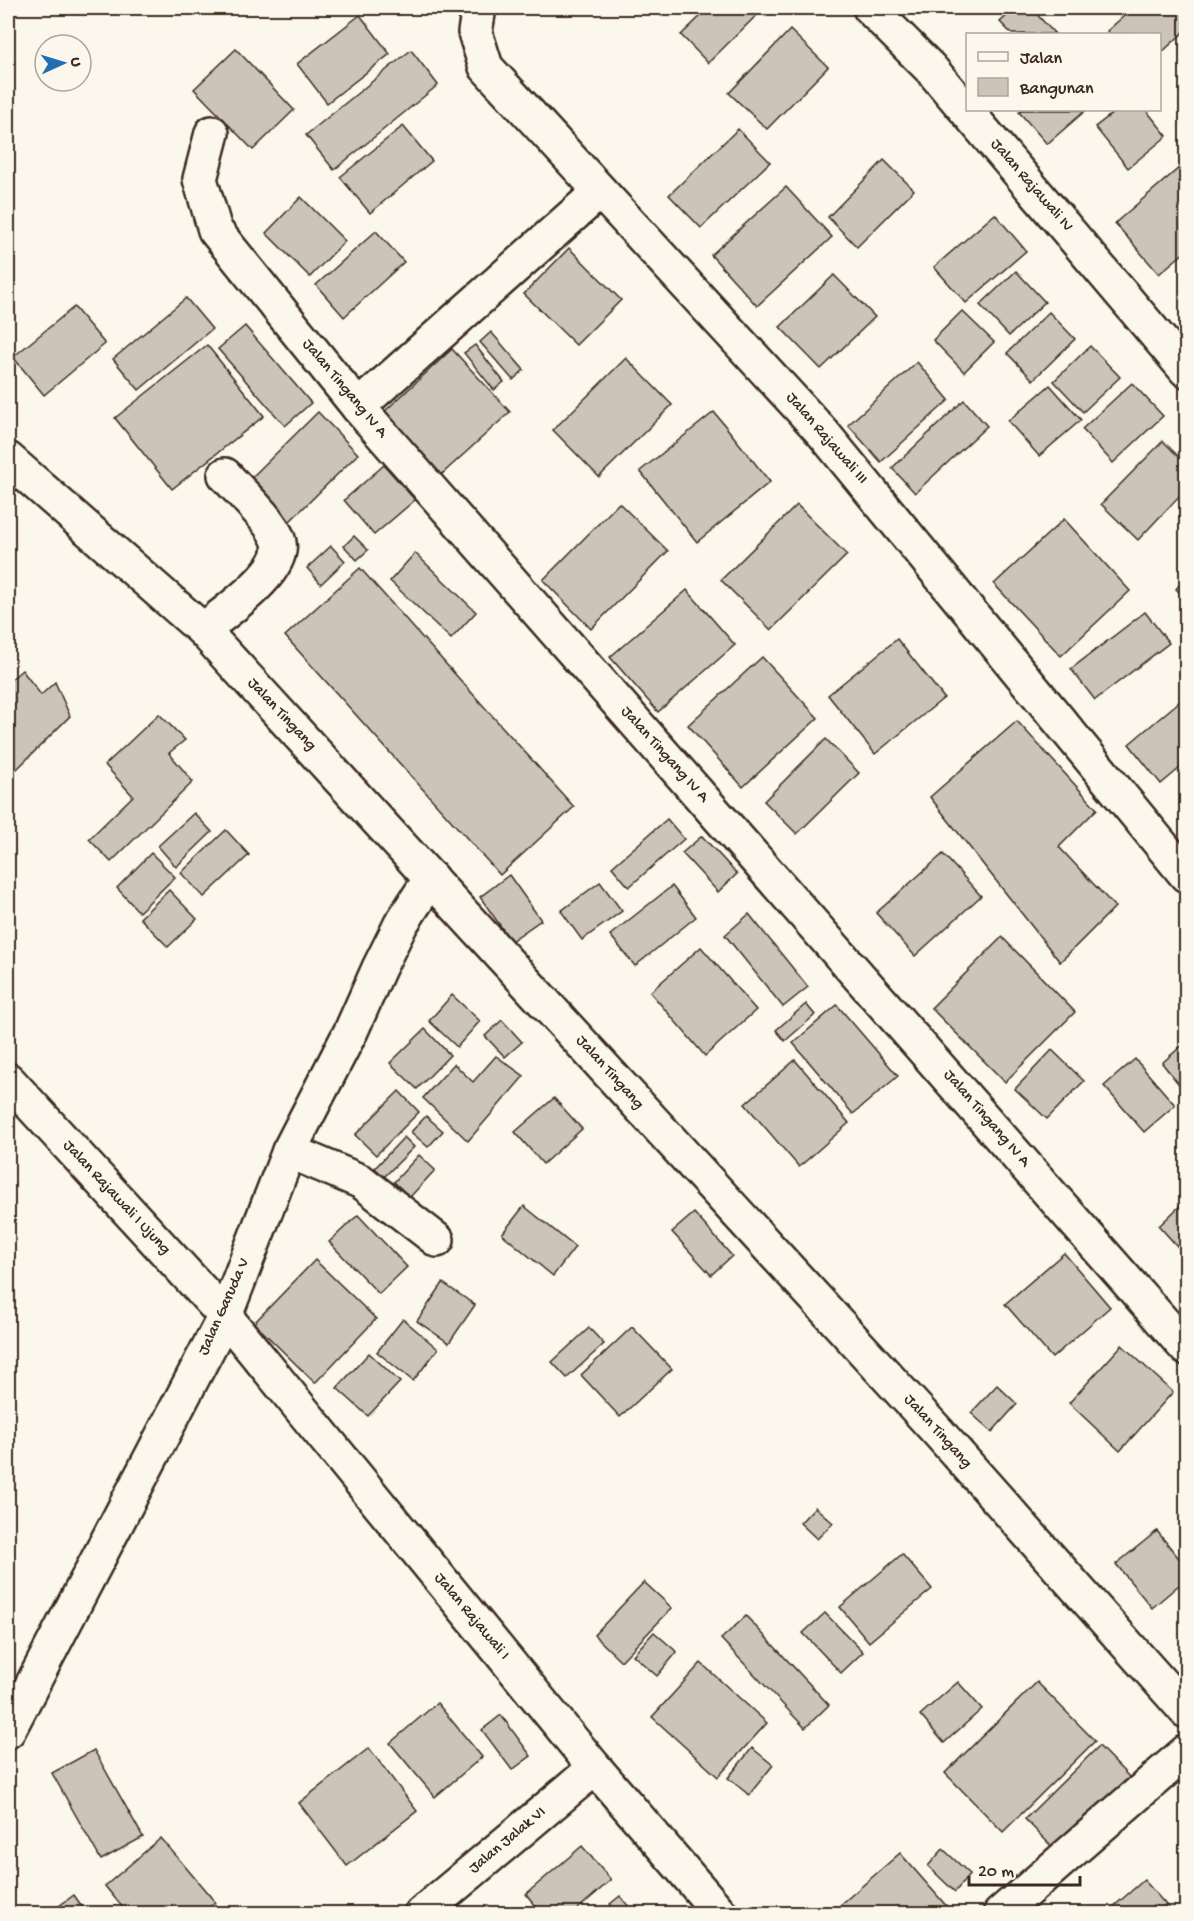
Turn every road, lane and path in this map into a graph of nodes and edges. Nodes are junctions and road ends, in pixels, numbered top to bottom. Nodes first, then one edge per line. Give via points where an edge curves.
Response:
1 (479, 8) edge
2 (870, 8) edge
3 (966, 110) edge
4 (967, 111) edge
5 (212, 133) dead end
6 (599, 192) junction
7 (1186, 370) edge
8 (358, 407) junction
9 (8, 459) edge
10 (225, 475) dead end
11 (202, 630) junction
12 (1186, 875) edge
13 (431, 878) junction
14 (8, 1080) edge
15 (289, 1151) junction
16 (438, 1240) dead end
17 (225, 1316) junction
18 (1186, 1348) edge
19 (1186, 1711) edge
20 (8, 1731) edge
21 (1186, 1752) edge
22 (595, 1768) junction
23 (421, 1914) edge
24 (721, 1914) edge
25 (1000, 1914) edge

1 - 6 street, Jalan Rajawali III via 475,32 486,68
2 - 3 street, Jalan Rajawali IV
4 - 7 street, Jalan Rajawali IV
5 - 8 street, Jalan Tingang IV A via 200,179 215,230
6 - 8 street
6 - 12 street, Jalan Rajawali III via 822,433
8 - 18 street, Jalan Tingang IV A
9 - 11 street, Jalan Tingang
10 - 11 street via 279,540 278,559 265,578
11 - 13 street, Jalan Tingang
13 - 15 street, Jalan Garuda V via 401,924
13 - 19 street, Jalan Tingang via 938,1432
14 - 17 street, Jalan Rajawali I Ujung
15 - 16 street via 362,1182
15 - 17 street, Jalan Garuda V
17 - 20 street, Jalan Garuda V
17 - 22 street, Jalan Rajawali I
21 - 25 street
22 - 23 street, Jalan Jalak VI
22 - 24 street, Jalan Rajawali I

